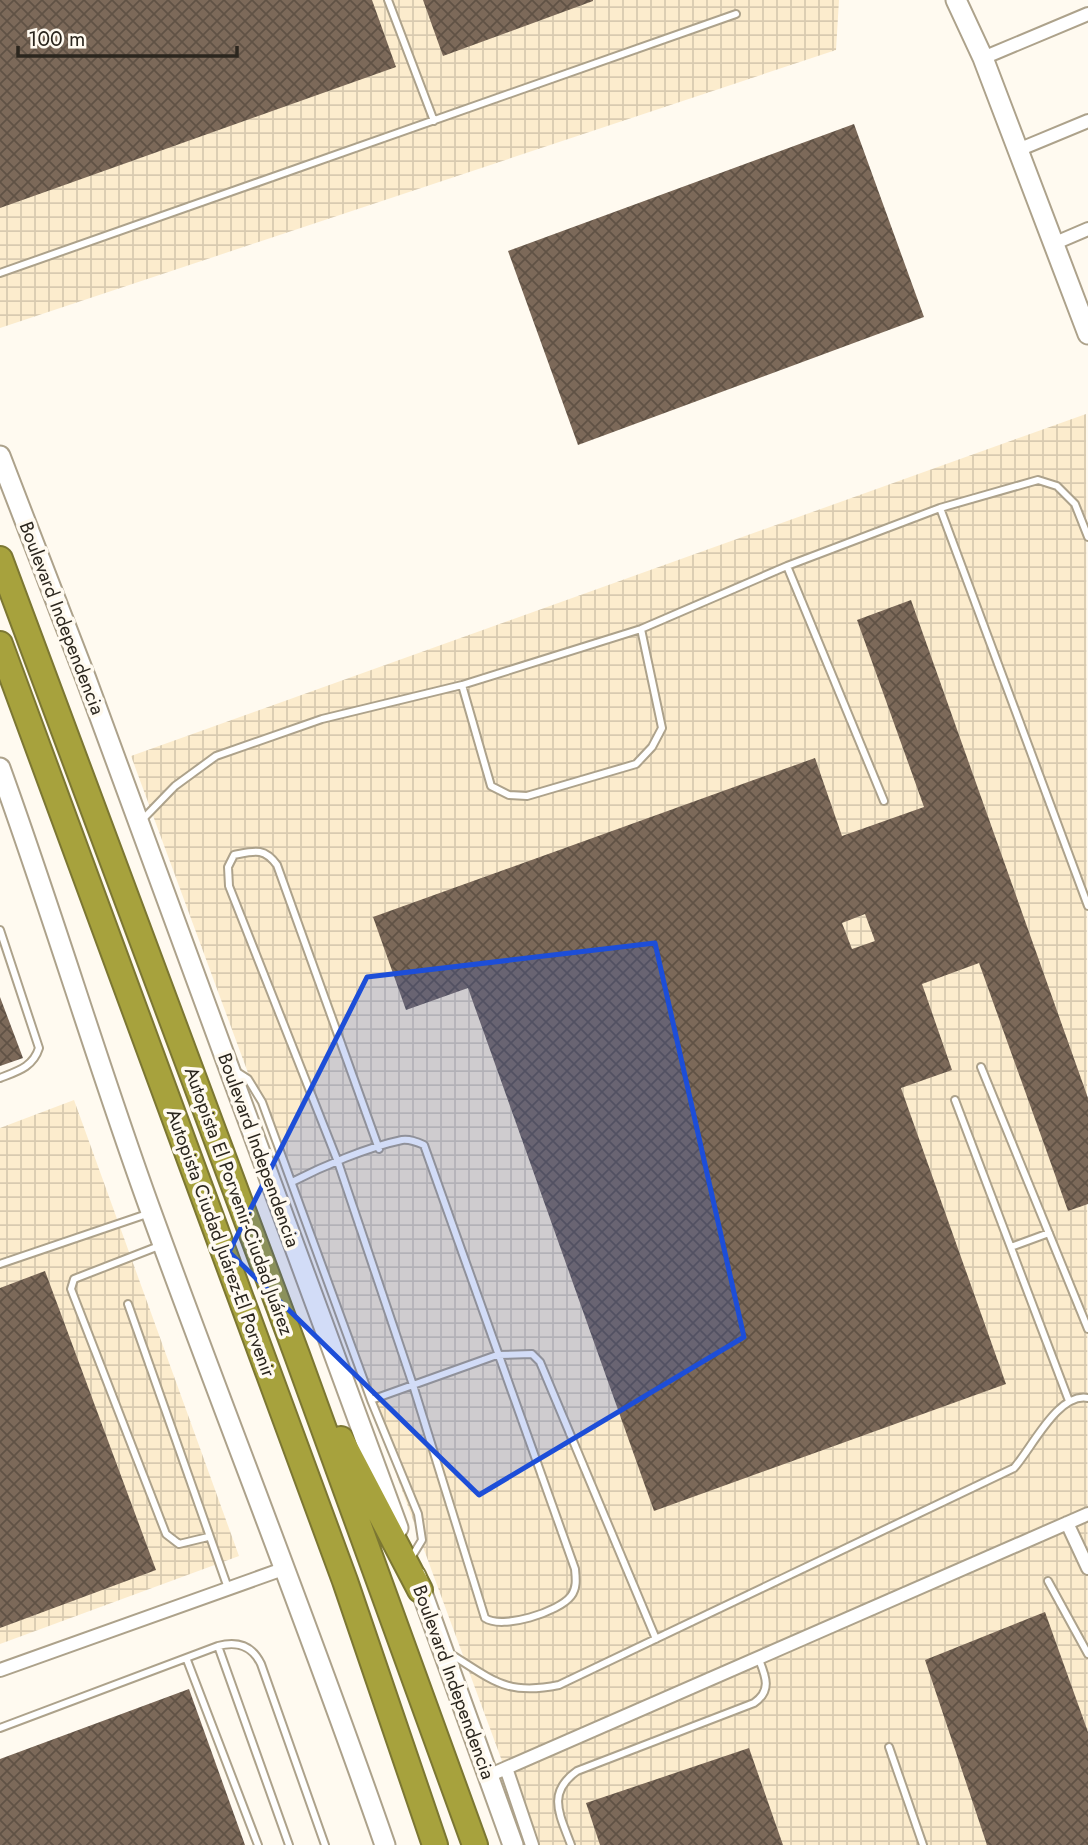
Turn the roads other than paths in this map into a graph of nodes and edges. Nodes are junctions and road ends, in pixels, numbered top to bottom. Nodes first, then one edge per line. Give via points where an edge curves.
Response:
1 (388, 0) edge
2 (956, 0) edge
3 (736, 14) dead end
4 (1088, 14) edge
5 (983, 58) junction
6 (434, 121) junction
7 (1088, 121) edge
8 (1018, 150) junction
9 (1088, 229) edge
10 (1053, 244) junction
11 (0, 273) edge
12 (1088, 334) edge
13 (0, 456) edge
14 (940, 508) junction
15 (1088, 537) edge
16 (0, 559) edge
17 (787, 566) junction
18 (641, 629) junction
19 (0, 644) edge
20 (463, 685) junction
21 (1, 776) edge
22 (884, 801) dead end
23 (139, 823) junction
24 (1088, 906) edge
25 (0, 930) edge
26 (229, 1065) junction
27 (981, 1067) dead end
28 (0, 1078) edge
29 (955, 1100) dead end
30 (379, 1149) junction
31 (338, 1162) junction
32 (292, 1182) junction
33 (151, 1212) junction
34 (1049, 1233) junction
35 (164, 1244) junction
36 (1011, 1247) junction
37 (0, 1264) edge
38 (331, 1289) junction
39 (311, 1296) junction
40 (128, 1304) dead end
41 (1088, 1329) edge
42 (297, 1354) junction
43 (497, 1355) junction
44 (413, 1385) junction
45 (1088, 1398) edge
46 (371, 1400) junction
47 (1069, 1401) junction
48 (1088, 1514) edge
49 (1067, 1523) junction
50 (208, 1537) junction
51 (410, 1559) junction
52 (1088, 1568) edge
53 (283, 1569) junction
54 (1048, 1581) dead end
55 (228, 1590) junction
56 (420, 1590) junction
57 (656, 1639) junction
58 (218, 1646) junction
59 (442, 1648) junction
60 (1088, 1654) edge
61 (758, 1657) junction
62 (187, 1660) junction
63 (0, 1670) edge
64 (0, 1728) edge
65 (889, 1747) dead end
66 (497, 1772) junction
67 (258, 1845) edge
68 (289, 1845) edge
69 (325, 1845) edge
70 (385, 1845) edge
71 (435, 1845) edge
72 (475, 1845) edge
73 (513, 1845) edge
74 (532, 1845) edge
75 (571, 1845) edge
76 (923, 1845) edge

1 - 6 lane
2 - 5 main road
3 - 6 lane
4 - 5 street
5 - 8 main road
6 - 11 lane
7 - 8 street
8 - 10 main road
9 - 10 street
10 - 12 main road
13 - 23 main road, Boulevard Independencia
14 - 15 lane via 1038,481 1057,486 1075,504
14 - 17 lane
14 - 24 lane
16 - 42 highway, Autopista El Porvenir-Ciudad Juárez
17 - 18 lane
17 - 22 lane
18 - 20 lane
18 - 20 lane via 662,728 636,764 527,796 509,795 491,786
19 - 71 highway, Autopista Ciudad Juárez-El Porvenir via 345,1581
20 - 23 lane via 322,719 216,756 175,786
21 - 33 main road
23 - 26 main road, Boulevard Independencia
25 - 28 lane via 39,1048 27,1067
26 - 32 lane via 256,1090
26 - 39 main road, Boulevard Independencia
27 - 34 lane
29 - 36 lane
30 - 31 lane
30 - 31 lane via 277,865 258,849 234,855 228,867 229,886
30 - 43 lane via 404,1140 424,1145
31 - 32 lane
31 - 44 lane
32 - 38 lane
33 - 35 main road
33 - 37 lane
34 - 36 lane
34 - 41 lane
35 - 50 lane via 74,1279 71,1289 166,1534 179,1544
35 - 53 main road
36 - 47 lane
38 - 39 lane
38 - 46 lane
39 - 51 main road, Boulevard Independencia
40 - 50 lane
42 - 56 highway
42 - 72 highway, Autopista El Porvenir-Ciudad Juárez
43 - 44 lane
43 - 44 lane via 575,1569 573,1594 565,1603 541,1612 504,1624 485,1618
43 - 57 lane via 532,1354 540,1362
44 - 46 lane
45 - 47 lane
46 - 51 lane via 422,1530 419,1548
47 - 57 lane via 1056,1410 1014,1468
48 - 49 street
49 - 52 street
49 - 61 street
50 - 55 lane
51 - 56 main road, Boulevard Independencia
53 - 55 street
53 - 70 main road
54 - 60 lane
55 - 63 street
56 - 59 main road, Boulevard Independencia
57 - 59 lane via 559,1685 531,1691 499,1685
58 - 62 lane
58 - 68 lane
58 - 69 lane via 237,1643 257,1657
59 - 66 main road, Boulevard Independencia
61 - 66 street
61 - 75 lane via 767,1680 766,1690 754,1703 565,1779 557,1803
62 - 64 lane
62 - 67 lane
65 - 76 lane
66 - 73 main road, Boulevard Independencia
66 - 74 street

